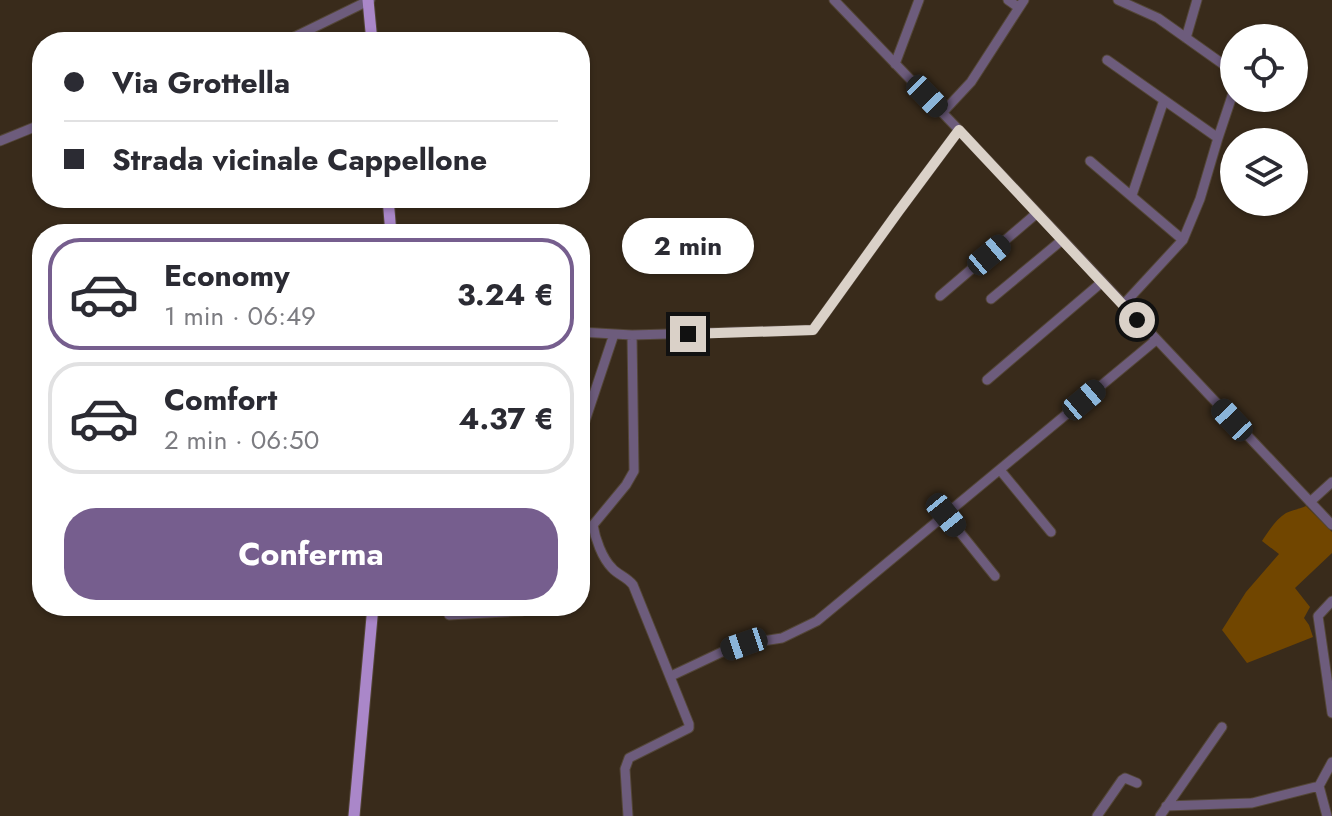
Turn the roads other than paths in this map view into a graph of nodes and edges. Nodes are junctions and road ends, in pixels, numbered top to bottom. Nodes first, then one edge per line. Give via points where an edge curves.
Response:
1 (369, 0) edge
2 (834, 0) edge
3 (919, 0) edge
4 (1008, 0) edge
5 (1118, 0) edge
6 (1197, 0) edge
7 (1021, 3) edge
8 (304, 32) edge
9 (371, 32) edge
10 (1186, 38) junction
11 (1107, 60) dead end
12 (1220, 62) edge
13 (895, 64) junction
14 (1164, 100) junction
15 (943, 112) junction
16 (1227, 112) edge
17 (32, 128) edge
18 (959, 130) junction
19 (1218, 138) junction
20 (0, 141) edge
21 (1090, 161) dead end
22 (1132, 195) junction
23 (1037, 213) junction
24 (1062, 240) junction
25 (1183, 240) junction
26 (1102, 282) junction
27 (940, 296) dead end
28 (991, 299) dead end
29 (1123, 305) junction
30 (590, 333) edge
31 (614, 334) junction
32 (632, 335) junction
33 (1156, 340) junction
34 (987, 380) dead end
35 (590, 406) edge
36 (1000, 470) junction
37 (1332, 482) edge
38 (1310, 502) junction
39 (946, 515) junction
40 (1332, 525) edge
41 (1051, 532) dead end
42 (995, 576) dead end
43 (1332, 601) edge
44 (372, 616) edge
45 (671, 676) junction
46 (1331, 696) edge
47 (1332, 713) edge
48 (1222, 727) dead end
49 (1332, 762) edge
50 (1137, 783) dead end
51 (1319, 786) junction
52 (1252, 803) junction
53 (1166, 806) junction
54 (354, 816) edge
55 (628, 816) edge
56 (1097, 816) edge
57 (1160, 816) edge
58 (1251, 816) edge
59 (1327, 816) edge

1 - 8 street
1 - 9 main road
2 - 13 street
3 - 13 street
4 - 7 street
5 - 10 street
6 - 10 street
7 - 15 street via 971,82
10 - 12 street
11 - 14 street
13 - 15 street
14 - 19 street
14 - 22 street
15 - 18 street
16 - 19 street
17 - 20 street
18 - 23 street
18 - 32 street via 813,330
19 - 25 street
21 - 22 street
22 - 25 street
23 - 24 street
23 - 27 street
24 - 26 street
24 - 28 street
25 - 29 street
26 - 29 street
26 - 34 street
29 - 33 street
30 - 31 street
31 - 32 street
31 - 35 street
32 - 45 street via 634,471 593,525 610,567 633,585
33 - 36 street
33 - 38 street
36 - 39 street
36 - 41 street
37 - 38 street
38 - 40 street
39 - 42 street
39 - 45 street via 817,621 782,638 724,651
43 - 46 street via 1318,616
44 - 54 main road
45 - 55 street via 689,728 629,758
46 - 47 street
48 - 53 street
49 - 51 street
50 - 56 street via 1122,780
51 - 52 street
51 - 59 street
52 - 53 street
52 - 58 street
53 - 57 street

